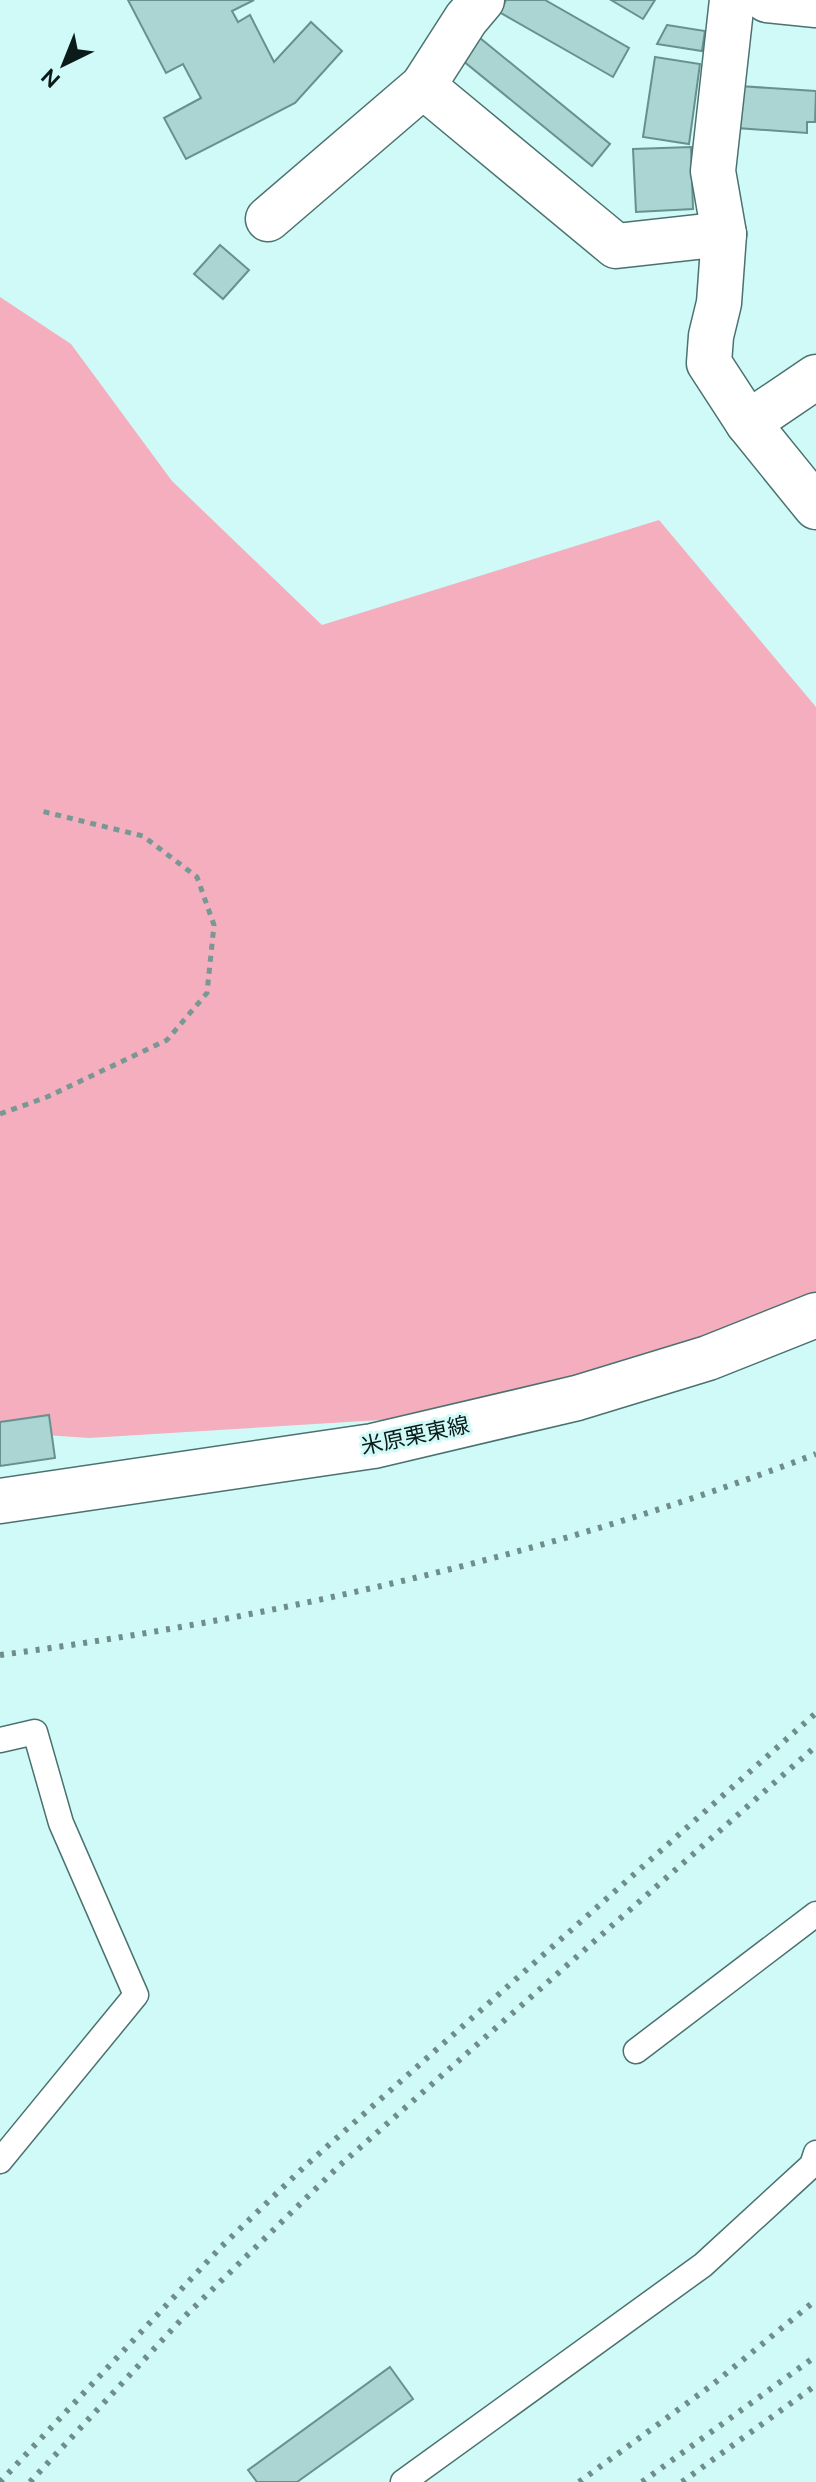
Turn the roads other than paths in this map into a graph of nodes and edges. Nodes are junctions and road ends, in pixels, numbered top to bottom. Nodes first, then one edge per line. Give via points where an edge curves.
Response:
1 (482, 0) edge
2 (732, 0) edge
3 (767, 0) edge
4 (816, 5) edge
5 (423, 86) junction
6 (268, 219) dead end
7 (724, 234) junction
8 (816, 377) edge
9 (748, 423) junction
10 (816, 507) edge
11 (816, 1315) edge
12 (0, 1501) edge
13 (0, 1740) edge
14 (816, 1914) edge
15 (636, 2051) dead end
16 (816, 2153) edge
17 (0, 2161) edge
18 (403, 2482) edge

1 - 5 street
2 - 7 street via 713,171
3 - 4 street
5 - 6 street
5 - 7 street via 616,246
7 - 9 street via 709,363
8 - 9 street
9 - 10 street
11 - 12 street, 米原栗東線 via 708,1358 577,1398 373,1446
13 - 17 lane via 35,1732 61,1823 136,1995
14 - 15 lane
16 - 18 lane via 812,2165 703,2265

